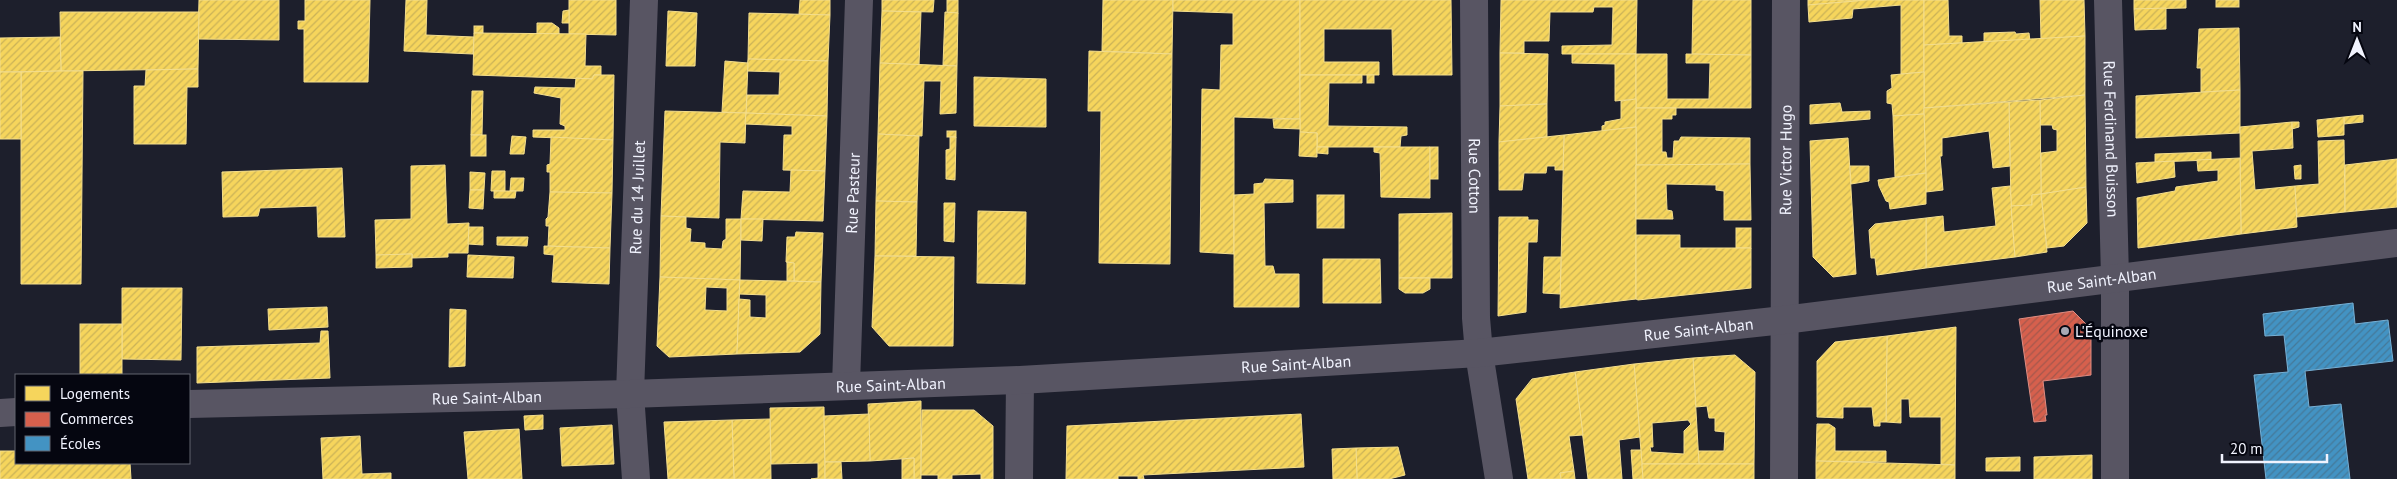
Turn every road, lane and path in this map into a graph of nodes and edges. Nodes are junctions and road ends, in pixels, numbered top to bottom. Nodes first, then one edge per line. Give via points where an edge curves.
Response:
1 (644, 0) edge
2 (859, 0) edge
3 (1474, 0) edge
4 (1786, 0) edge
5 (2108, 0) edge
6 (2397, 243) edge
7 (2115, 278) junction
8 (1784, 320) junction
9 (1479, 353) junction
10 (1020, 380) junction
11 (846, 385) junction
12 (630, 394) junction
13 (190, 404) edge
14 (15, 412) edge
15 (0, 413) edge
16 (636, 479) edge
17 (1019, 479) edge
18 (1498, 479) edge
19 (1784, 479) edge
20 (2115, 479) edge

1 - 12 street, Rue du 14 Juillet
2 - 11 street, Rue Pasteur
3 - 9 street, Rue Cotton via 1476,318
4 - 8 street, Rue Victor Hugo
5 - 7 street, Rue Ferdinand Buisson
6 - 7 street, Rue Saint-Alban
7 - 8 street, Rue Saint-Alban
7 - 20 street, Rue Ferdinand Buisson
8 - 9 street, Rue Saint-Alban
8 - 19 street, Rue Victor Hugo
9 - 10 street, Rue Saint-Alban
9 - 18 street, Rue Cotton
10 - 11 street, Rue Saint-Alban
10 - 17 street
11 - 12 street, Rue Saint-Alban
12 - 13 street, Rue Saint-Alban
12 - 16 street, Rue du 14 Juillet
14 - 15 street

